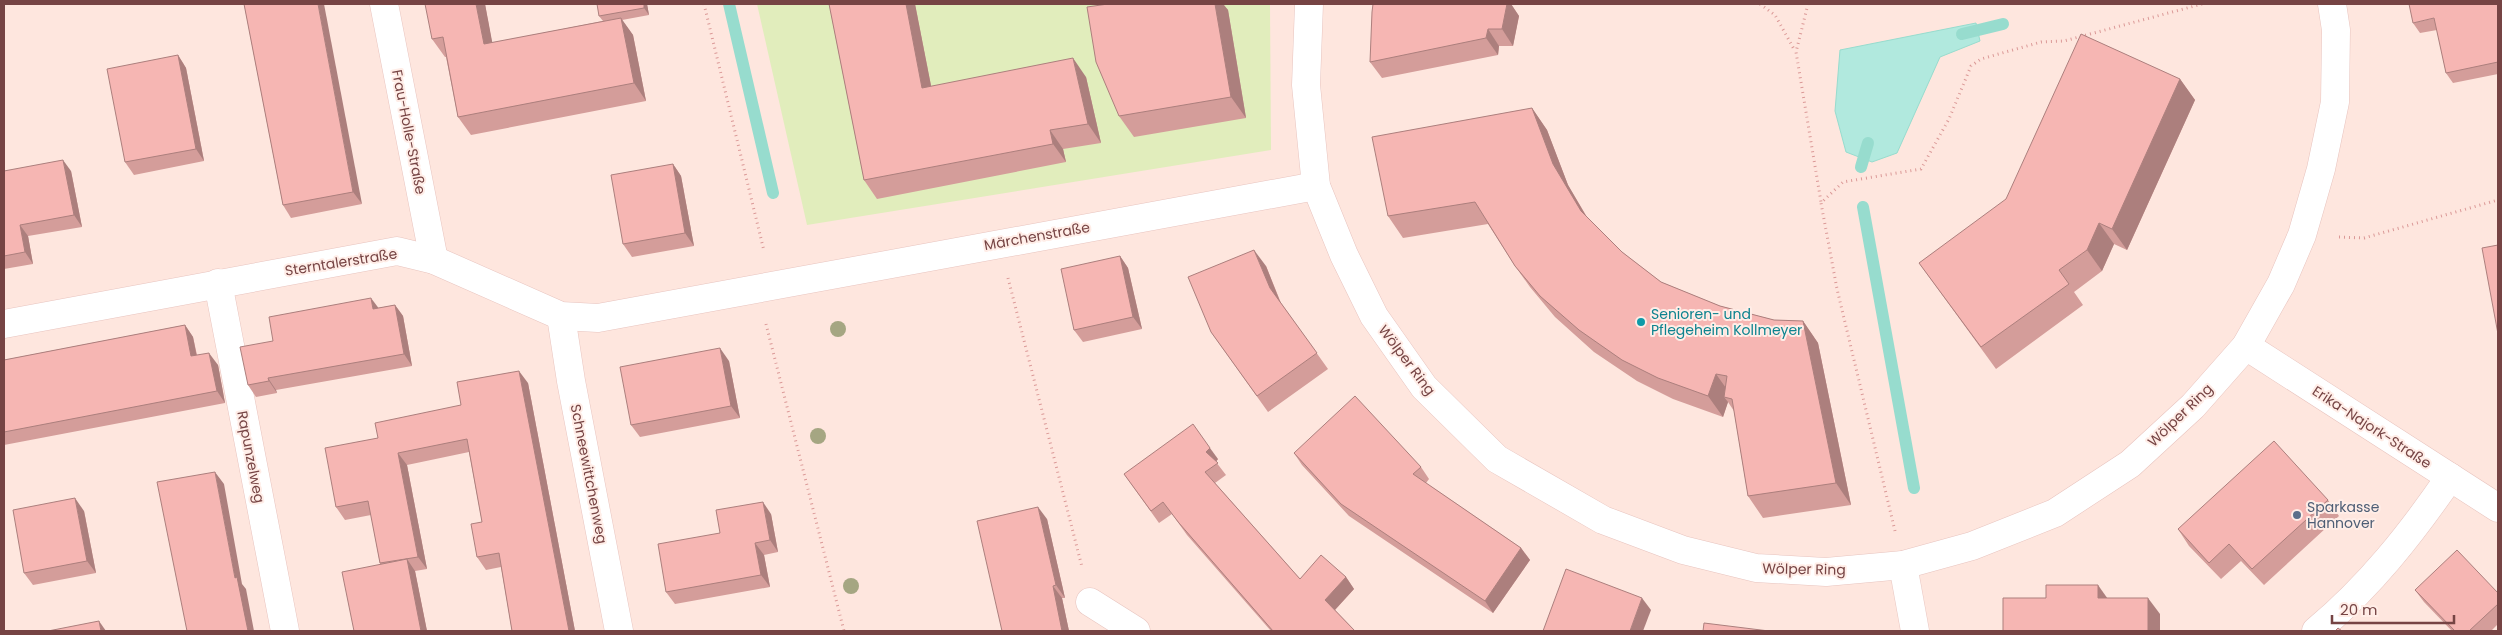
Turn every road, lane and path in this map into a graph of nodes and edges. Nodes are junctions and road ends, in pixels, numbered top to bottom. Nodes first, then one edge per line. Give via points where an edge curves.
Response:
1 (384, 4) edge
2 (704, 4) edge
3 (1309, 4) edge
4 (1760, 4) edge
5 (1808, 4) edge
6 (2202, 4) edge
7 (2332, 4) edge
8 (1796, 52) junction
9 (1316, 186) junction
10 (2498, 200) edge
11 (1821, 203) junction
12 (2302, 235) junction
13 (999, 243) junction
14 (434, 260) junction
15 (218, 283) junction
16 (765, 288) junction
17 (561, 316) junction
18 (4, 324) edge
19 (2246, 346) junction
20 (2450, 477) junction
21 (2498, 508) edge
22 (1903, 566) junction
23 (1090, 602) joint
24 (285, 631) edge
25 (619, 631) edge
26 (844, 631) edge
27 (1136, 631) edge
28 (1915, 631) edge
29 (2316, 631) edge

1 - 14 street, Frau-Holle-Straße
2 - 16 path
3 - 9 street, Wölper Ring via 1306,85
4 - 8 path via 1775,15
5 - 8 path
6 - 11 path via 2064,41 2041,42 1981,59 1971,66 1949,120 1920,169 1843,182
7 - 12 street, Wölper Ring via 2336,30 2335,102 2321,169
8 - 11 path
9 - 13 street, Märchenstraße
9 - 22 street, Wölper Ring via 1344,255 1374,316 1424,387 1497,459 1604,520 1683,550 1756,568 1826,572
10 - 12 path via 2364,238
11 - 22 path via 1837,289
12 - 19 street, Wölper Ring via 2281,284
13 - 16 street, Märchenstraße
13 - 23 path
14 - 15 street, Sterntalerstraße via 398,251
14 - 17 street, Sterntalerstraße
15 - 18 street, Sterntalerstraße
15 - 24 street, Rapunzelweg
16 - 17 street, Sterntalerstraße via 598,318
16 - 26 path via 776,370
17 - 25 street, Schneewittchenweg
19 - 20 street, Erika-Najork-Straße
19 - 22 street, Wölper Ring via 2193,406 2130,464 2055,513 1972,546
20 - 21 street, Erika-Najork-Straße
20 - 29 street via 2411,534 2346,606
22 - 28 street
23 - 27 street

